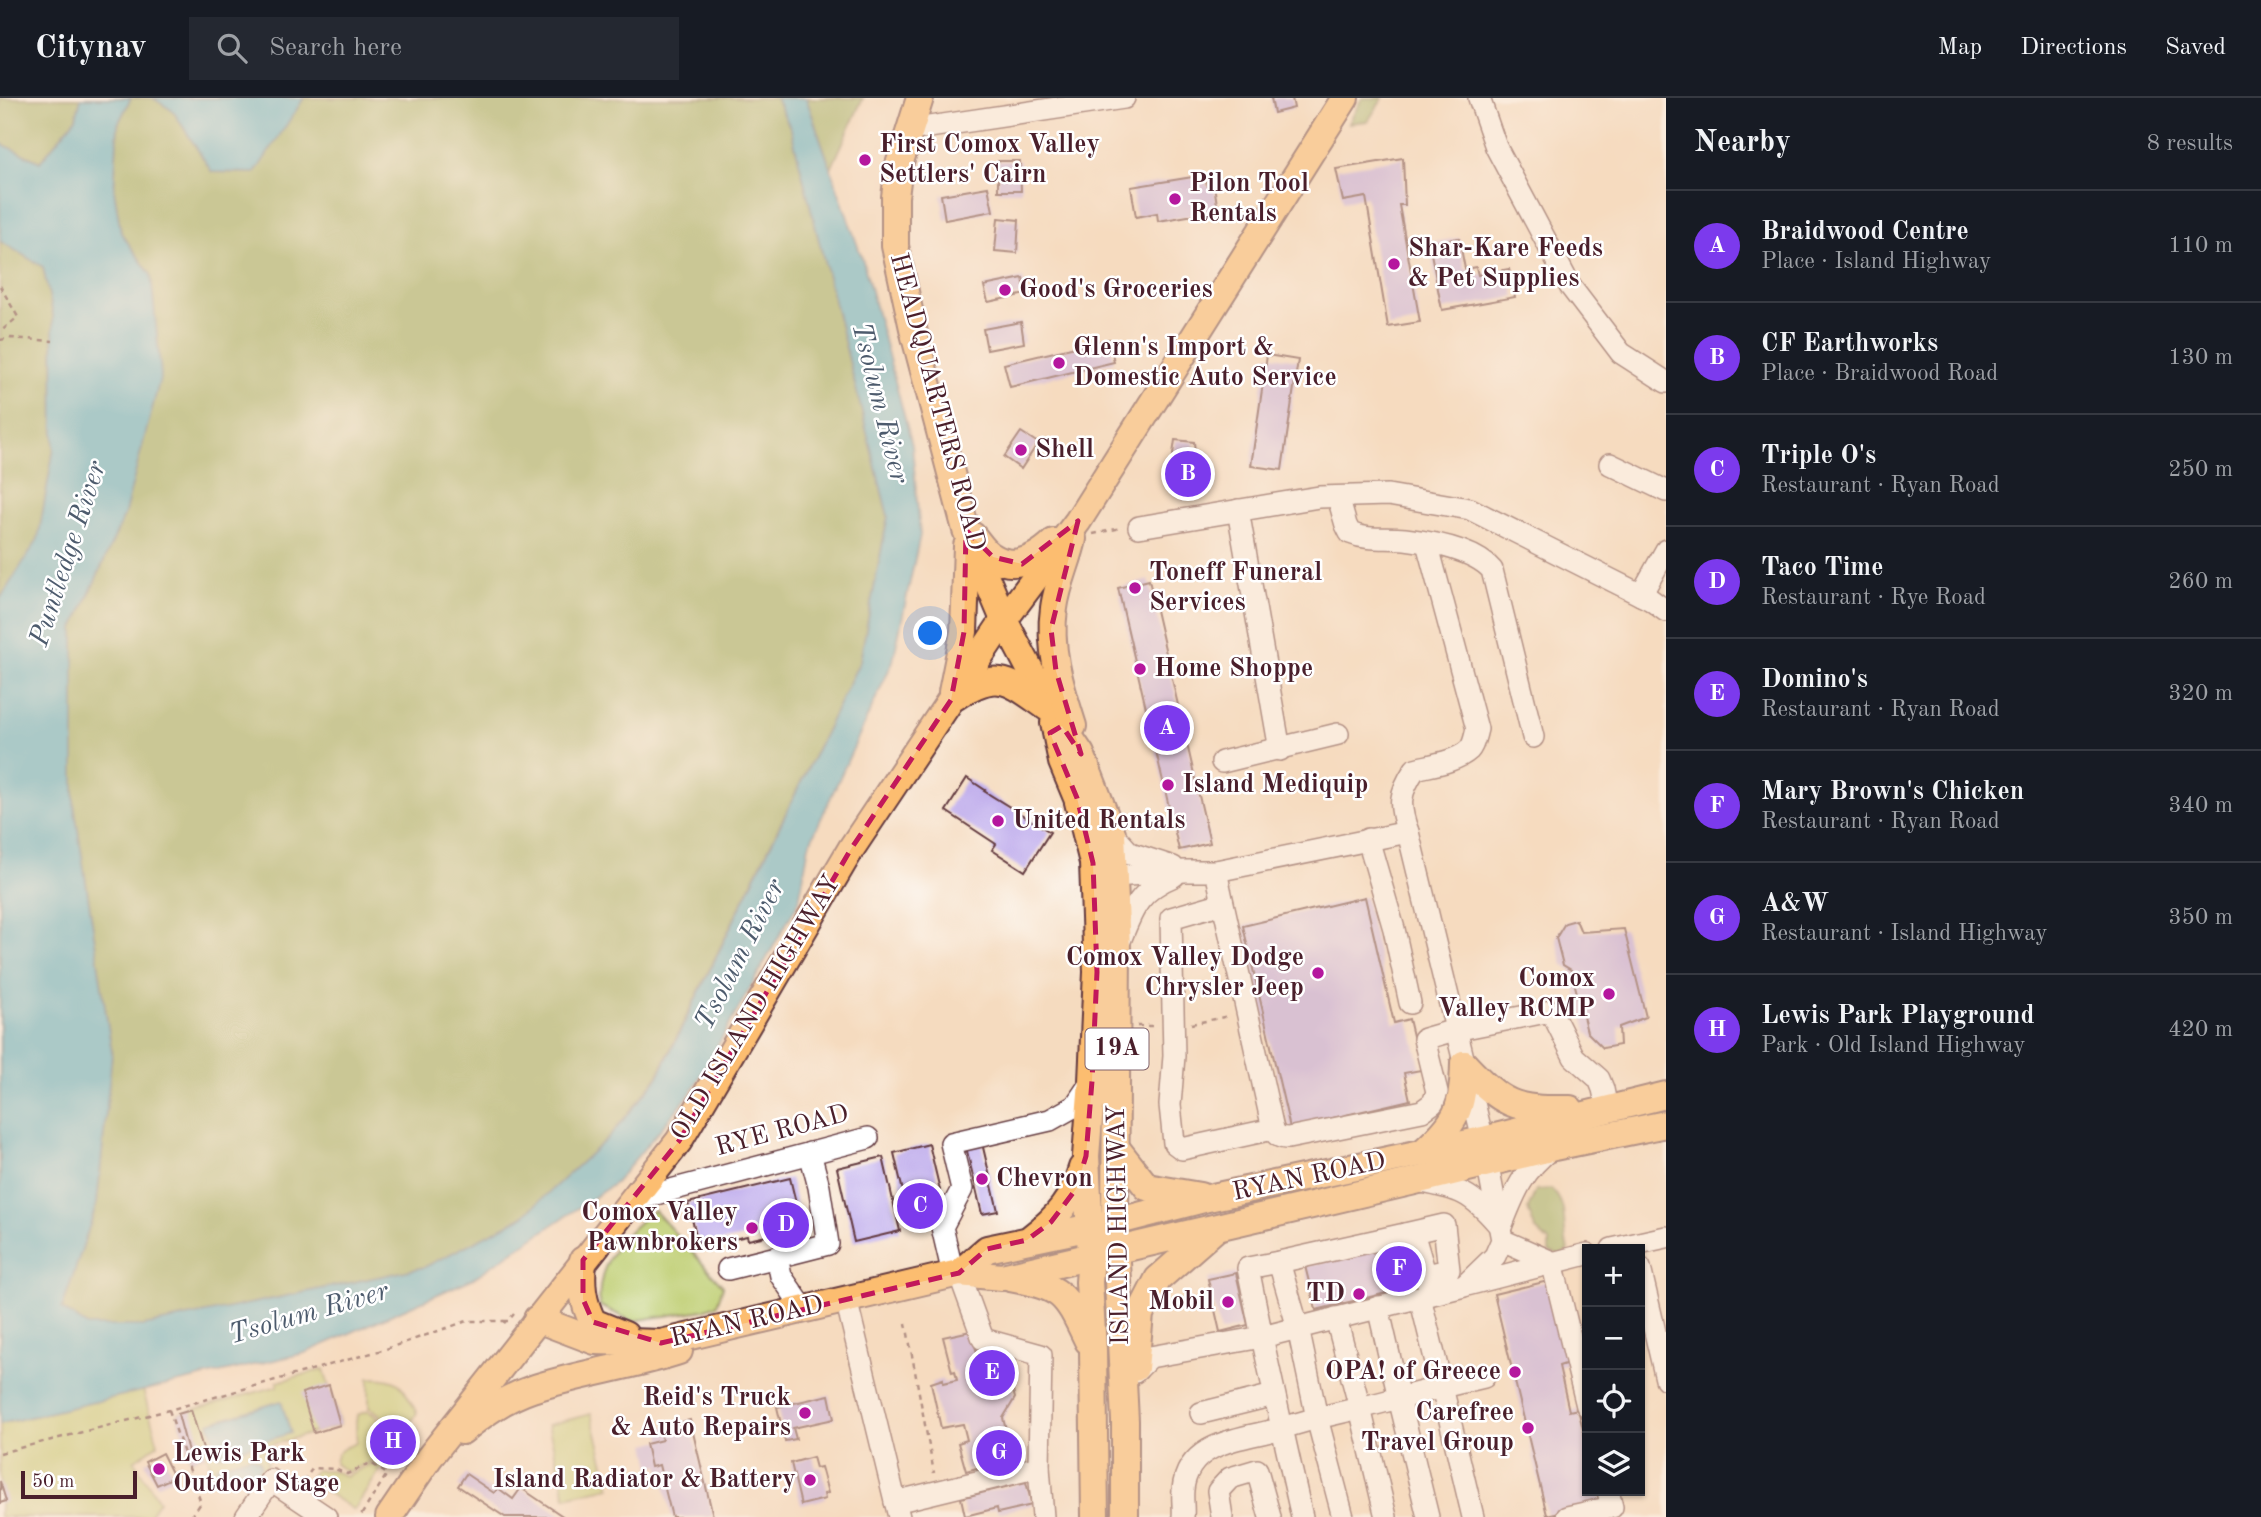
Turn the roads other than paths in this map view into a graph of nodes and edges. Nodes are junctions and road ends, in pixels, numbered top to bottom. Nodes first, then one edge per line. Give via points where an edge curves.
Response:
1 (920, 98) edge
2 (1124, 98) edge
3 (1345, 98) edge
4 (1479, 98) edge
5 (909, 130) junction
6 (1666, 382) edge
7 (1610, 464) dead end
8 (1666, 491) edge
9 (1338, 497) junction
10 (1238, 510) junction
11 (1133, 527) road end
12 (1084, 528) junction
13 (967, 530) junction
14 (1427, 543) junction
15 (1666, 550) edge
16 (1641, 595) junction
17 (1666, 611) edge
18 (1004, 620) junction
19 (951, 700) junction
20 (1052, 711) junction
21 (1338, 734) dead end
22 (1533, 737) dead end
23 (1280, 750) junction
24 (1081, 754) junction
25 (1222, 762) dead end
26 (1408, 832) junction
27 (1112, 833) junction
28 (1368, 839) junction
29 (1093, 863) junction
30 (1185, 871) junction
31 (1216, 871) junction
32 (1115, 876) junction
33 (1223, 903) junction
34 (1429, 923) junction
35 (1394, 929) junction
36 (1117, 949) junction
37 (1410, 1003) dead end
38 (1455, 1030) junction
39 (1464, 1064) junction
40 (1092, 1081) junction
41 (1666, 1095) edge
42 (1606, 1109) junction
43 (1666, 1124) edge
44 (1273, 1129) junction
45 (868, 1138) dead end
46 (1554, 1147) junction
47 (1117, 1149) junction
48 (1484, 1152) junction
49 (810, 1153) junction
50 (1422, 1153) junction
51 (1086, 1156) junction
52 (1415, 1181) junction
53 (1208, 1198) junction
54 (629, 1201) junction
55 (1115, 1222) junction
56 (1089, 1226) junction
57 (1219, 1226) junction
58 (1405, 1234) junction
59 (1501, 1234) junction
60 (1666, 1237) edge
61 (1027, 1240) junction
62 (1644, 1244) edge
63 (1117, 1251) junction
64 (1582, 1255) edge
65 (1091, 1256) junction
66 (777, 1257) junction
67 (583, 1260) junction
68 (1279, 1262) junction
69 (1552, 1262) junction
70 (727, 1269) dead end
71 (956, 1273) junction
72 (1002, 1277) junction
73 (1464, 1286) junction
74 (1425, 1289) junction
75 (1645, 1289) edge
76 (846, 1299) junction
77 (1378, 1307) junction
78 (804, 1309) junction
79 (1336, 1318) junction
80 (1298, 1328) junction
81 (530, 1329) junction
82 (1262, 1337) junction
83 (661, 1343) junction
84 (1093, 1350) junction
85 (1135, 1372) junction
86 (1484, 1377) dead end
87 (1666, 1378) edge
88 (1582, 1385) edge
89 (1442, 1387) junction
90 (1274, 1395) junction
91 (1399, 1398) junction
92 (1360, 1408) junction
93 (1201, 1413) dead end
94 (1317, 1418) junction
95 (1125, 1421) junction
96 (1282, 1428) junction
97 (429, 1458) junction
98 (1039, 1467) junction
99 (1609, 1496) edge
100 (897, 1510) edge
101 (1094, 1516) edge
102 (246, 1517) edge
103 (326, 1517) edge
104 (389, 1517) edge
105 (1043, 1517) edge
106 (1125, 1517) edge
107 (1183, 1517) edge
108 (1222, 1517) edge
109 (1270, 1517) edge
110 (1302, 1517) edge
111 (1343, 1517) edge
112 (1386, 1517) edge
113 (1428, 1517) edge
114 (1473, 1517) edge
115 (1567, 1517) edge

1 - 5 main road, HEADQUARTERS ROAD
2 - 5 street
3 - 12 main road
4 - 6 street via 1496,147 1570,286 1621,353
5 - 13 main road, HEADQUARTERS ROAD via 895,197 895,246
7 - 8 street
9 - 10 street
9 - 14 street via 1350,533 1371,540
9 - 16 street via 1388,495 1470,509
10 - 11 street
10 - 23 street
12 - 13 main road via 1021,564 993,557
12 - 18 main road, OLD ISLAND HIGHWAY
12 - 24 main road via 1054,606 1051,629 1056,671
13 - 18 main road, HEADQUARTERS ROAD
13 - 19 main road via 965,618
14 - 22 street via 1473,555 1492,570
14 - 26 street via 1477,729 1468,751 1415,769 1404,785 1402,816
15 - 16 street
16 - 17 street
18 - 19 main road, OLD ISLAND HIGHWAY
18 - 20 main road, 19A
19 - 20 main road via 976,683 996,680 1011,682
19 - 54 main road, OLD ISLAND HIGHWAY via 851,849 679,1141
20 - 24 main road, ISLAND HIGHWAY / 19A
20 - 29 main road, ISLAND HIGHWAY / 19A via 1062,762 1077,798
21 - 23 street
23 - 25 street
24 - 27 main road, ISLAND HIGHWAY / 19A
26 - 28 street
26 - 34 street
27 - 30 street via 1130,853
27 - 32 main road, ISLAND HIGHWAY / 19A
28 - 31 street
28 - 35 street
29 - 32 street
29 - 40 main road, ISLAND HIGHWAY / 19A via 1097,972
30 - 31 street
30 - 32 street
30 - 36 street via 1146,890
31 - 33 street
32 - 36 main road, ISLAND HIGHWAY / 19A
33 - 44 street
33 - 44 street via 1171,918 1173,1139 1182,1149
34 - 35 street
34 - 38 street
35 - 37 street
36 - 47 main road, ISLAND HIGHWAY / 19A
38 - 39 street
38 - 42 street via 1552,1011 1574,1056 1599,1079
38 - 44 street via 1424,1039 1437,1092 1433,1103 1422,1111 1288,1138 1281,1138
39 - 42 main road via 1496,1095 1523,1108
39 - 48 street
39 - 50 main road via 1458,1112 1442,1136
40 - 51 main road, ISLAND HIGHWAY / 19A
40 - 71 street via 1075,1106 1049,1121 951,1143 962,1189 942,1227
41 - 42 main road, RYAN ROAD
42 - 48 main road, RYAN ROAD
43 - 46 main road, RYAN ROAD
45 - 49 street, RYE ROAD
46 - 48 main road, RYAN ROAD
46 - 59 street via 1521,1179
47 - 53 main road via 1147,1187
47 - 55 main road, ISLAND HIGHWAY / 19A
48 - 50 main road, RYAN ROAD
48 - 52 main road, RYAN ROAD
48 - 59 street
49 - 54 street, RYE ROAD
49 - 66 street via 828,1244
50 - 53 main road, RYAN ROAD
51 - 56 main road, ISLAND HIGHWAY / 19A
51 - 61 main road via 1076,1189 1064,1208
52 - 57 main road, RYAN ROAD
52 - 59 street via 1446,1186 1478,1201
53 - 55 main road, RYAN ROAD
54 - 67 main road, OLD ISLAND HIGHWAY
55 - 56 main road, RYAN ROAD
55 - 63 main road, ISLAND HIGHWAY / 19A
56 - 61 main road, RYAN ROAD
56 - 65 main road, ISLAND HIGHWAY / 19A
57 - 63 main road, RYAN ROAD
57 - 85 main road via 1158,1279 1140,1314
58 - 68 street
58 - 74 street via 1415,1240
58 - 74 street via 1444,1225 1449,1270
59 - 69 street
59 - 73 street via 1495,1256
60 - 62 street
61 - 71 main road, RYAN ROAD via 987,1249
63 - 65 main road, RYAN ROAD
63 - 95 main road, ISLAND HIGHWAY / 19A
64 - 69 street
65 - 72 main road, RYAN ROAD
65 - 84 main road, ISLAND HIGHWAY / 19A
66 - 70 street
66 - 78 street via 781,1276
67 - 81 main road, OLD ISLAND HIGHWAY
67 - 83 main road via 583,1299 593,1322
68 - 80 street
68 - 82 street via 1248,1268
69 - 73 street
69 - 88 street
71 - 72 main road, RYAN ROAD
71 - 76 main road, RYAN ROAD
71 - 98 street via 983,1339 1041,1355
72 - 84 main road via 1043,1284 1061,1294
73 - 74 street
74 - 77 street
74 - 89 street
75 - 87 street
76 - 78 main road, RYAN ROAD
76 - 100 street
77 - 79 street
77 - 91 street
78 - 83 main road, RYAN ROAD
78 - 97 main road via 647,1362 530,1390 491,1409
79 - 80 street
79 - 92 street
80 - 82 street
80 - 94 street
81 - 83 main road, RYAN ROAD via 595,1341
81 - 97 main road, OLD ISLAND HIGHWAY
82 - 85 street via 1150,1357
82 - 90 street
84 - 101 main road, ISLAND HIGHWAY / 19A
85 - 95 main road
86 - 89 street
89 - 91 street
89 - 114 street
90 - 93 street
90 - 96 street
91 - 92 street
91 - 113 street
92 - 94 street
92 - 112 street
94 - 96 street
94 - 111 street
95 - 106 main road, ISLAND HIGHWAY / 19A
96 - 107 street via 1215,1445 1199,1456 1184,1481
96 - 110 street
97 - 104 main road, OLD ISLAND HIGHWAY
98 - 100 street via 937,1492
98 - 105 street
99 - 115 street via 1612,1507
102 - 103 street via 271,1480
108 - 109 street via 1218,1491 1230,1478 1257,1470

